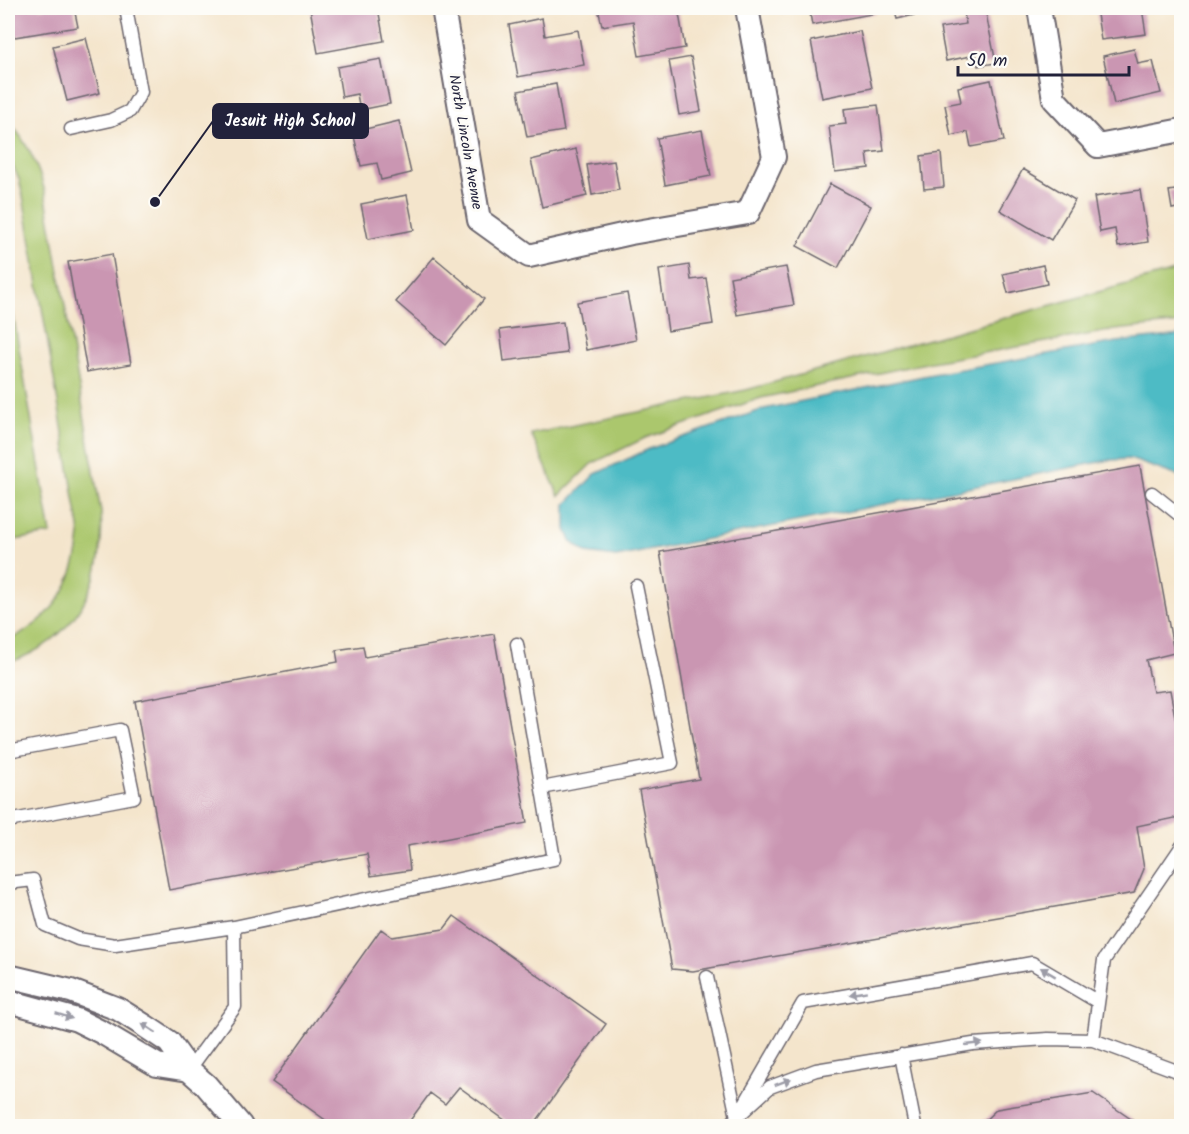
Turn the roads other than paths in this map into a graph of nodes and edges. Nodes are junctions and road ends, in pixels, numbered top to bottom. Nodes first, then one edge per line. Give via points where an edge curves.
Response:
1 (126, 8) edge
2 (443, 8) edge
3 (747, 8) edge
4 (1039, 8) edge
5 (71, 129) dead end
6 (1182, 130) edge
7 (1152, 493) dead end
8 (1182, 517) edge
9 (636, 586) dead end
10 (517, 644) dead end
11 (8, 751) edge
12 (542, 788) junction
13 (8, 821) edge
14 (1182, 846) edge
15 (8, 883) edge
16 (234, 927) junction
17 (8, 976) edge
18 (707, 977) dead end
19 (8, 1001) edge
20 (1098, 1002) junction
21 (1093, 1040) junction
22 (901, 1055) junction
23 (189, 1070) junction
24 (1182, 1073) edge
25 (733, 1122) edge
26 (241, 1126) edge
27 (915, 1126) edge

1 - 5 lane via 141,92 130,111 111,120
2 - 3 street, North Lincoln Avenue via 479,219 529,256 748,213 774,157
4 - 6 street via 1054,99 1098,146
7 - 8 lane
9 - 12 lane via 672,763
10 - 12 lane
11 - 13 lane via 120,730 134,797
12 - 16 lane via 554,859
14 - 20 lane via 1104,960
15 - 16 lane via 33,880 45,925 78,939 115,945
16 - 23 lane via 235,1007
23 -> 17 street via 168,1042 118,1009 71,991
18 - 25 lane
19 -> 23 street via 77,1020 157,1065
20 - 21 lane
20 -> 25 lane via 1032,963 803,1003
22 -> 21 lane via 973,1044
21 - 24 lane
25 -> 22 lane via 770,1087 816,1070
22 - 27 lane
23 - 26 street

